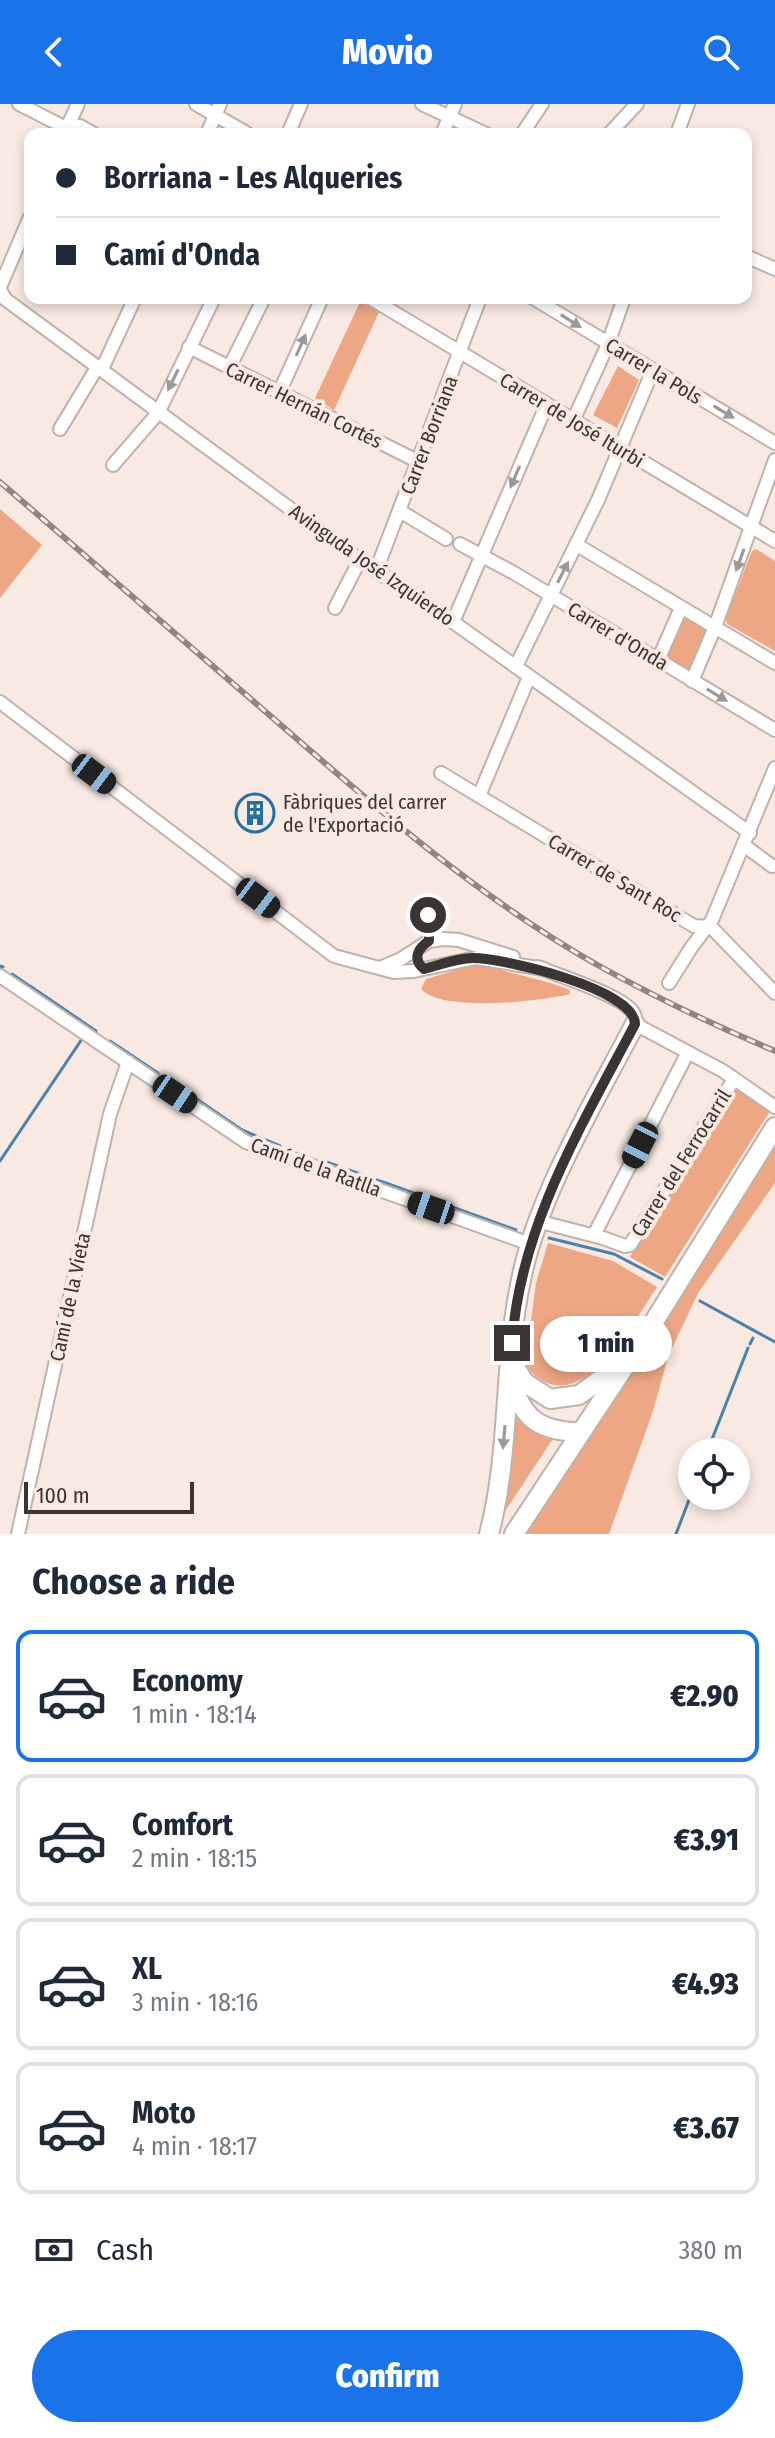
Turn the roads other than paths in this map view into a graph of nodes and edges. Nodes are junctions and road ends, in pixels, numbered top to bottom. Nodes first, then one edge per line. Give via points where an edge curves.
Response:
1 (19, 104) edge
2 (78, 104) edge
3 (196, 104) edge
4 (301, 104) edge
5 (422, 104) edge
6 (542, 104) edge
7 (637, 104) edge
8 (688, 104) edge
9 (218, 110) edge
10 (452, 110) edge
11 (60, 128) edge
12 (66, 128) edge
13 (240, 128) edge
14 (291, 128) edge
15 (478, 128) edge
16 (526, 128) edge
17 (615, 128) edge
18 (679, 128) edge
19 (24, 231) edge
20 (752, 259) edge
21 (775, 269) edge
22 (0, 289) edge
23 (132, 304) edge
24 (211, 304) edge
25 (261, 304) edge
26 (319, 304) edge
27 (380, 304) edge
28 (478, 304) edge
29 (543, 304) edge
30 (622, 304) edge
31 (608, 344) junction
32 (189, 347) junction
33 (459, 353) junction
34 (100, 368) junction
35 (229, 368) junction
36 (653, 370) junction
37 (279, 393) junction
38 (546, 406) junction
39 (158, 413) junction
40 (573, 421) junction
41 (60, 429) dead end
42 (775, 443) edge
43 (621, 449) junction
44 (775, 460) edge
45 (419, 462) junction
46 (113, 465) dead end
47 (400, 511) junction
48 (752, 526) junction
49 (446, 539) dead end
50 (775, 541) edge
51 (460, 544) dead end
52 (577, 545) junction
53 (480, 557) junction
54 (360, 560) junction
55 (376, 571) junction
56 (551, 596) junction
57 (335, 608) dead end
58 (681, 608) junction
59 (453, 622) junction
60 (715, 627) junction
61 (658, 660) junction
62 (775, 663) edge
63 (516, 666) junction
64 (529, 677) junction
65 (692, 681) junction
66 (0, 702) edge
67 (775, 730) edge
68 (775, 768) edge
69 (441, 773) dead end
70 (479, 796) junction
71 (747, 840) junction
72 (772, 866) dead end
73 (428, 915) dead end
74 (707, 928) junction
75 (459, 940) junction
76 (425, 943) junction
77 (459, 960) junction
78 (385, 968) junction
79 (424, 969) junction
80 (544, 969) junction
81 (0, 976) edge
82 (669, 983) dead end
83 (775, 993) edge
84 (635, 1024) junction
85 (687, 1054) junction
86 (128, 1062) junction
87 (734, 1079) junction
88 (775, 1107) edge
89 (773, 1130) edge
90 (537, 1221) junction
91 (594, 1235) junction
92 (530, 1244) junction
93 (666, 1301) junction
94 (510, 1368) junction
95 (623, 1368) junction
96 (604, 1377) junction
97 (550, 1399) junction
98 (572, 1430) junction
99 (518, 1528) edge
100 (18, 1534) edge
101 (489, 1534) edge
102 (502, 1534) edge

1 - 11 street
2 - 12 street
3 - 9 street
4 - 14 street
5 - 10 street
6 - 16 street
7 - 17 street
8 - 18 street
9 - 13 street
10 - 15 street
19 - 22 street
20 - 21 street
22 - 34 street, Avinguda José Izquierdo via 5,299
23 - 34 street
24 - 32 street
25 - 35 street
37 -> 26 street
27 - 33 street, Carrer de José Iturbi
28 - 33 street, Carrer Borriana
29 -> 31 street, Carrer la Pols
30 - 31 street
31 - 36 street, Carrer la Pols
31 - 40 street
32 - 35 street, Carrer Hernán Cortés
32 -> 39 street
33 - 38 street, Carrer de José Iturbi
33 - 45 street, Carrer Borriana
34 - 39 street, Avinguda José Izquierdo
34 - 41 street
35 - 37 street, Carrer Hernán Cortés
36 -> 42 street, Carrer la Pols
36 - 43 street
37 - 45 street, Carrer Hernán Cortés
38 - 40 street, Carrer de José Iturbi
38 -> 53 street
39 - 46 street
39 - 54 street, Avinguda José Izquierdo
40 - 43 street, Carrer de José Iturbi
43 - 48 street, Carrer de José Iturbi
43 - 52 street
44 - 48 street
45 - 47 street, Carrer Borriana
47 - 49 street
47 - 55 street, Carrer Borriana
48 - 50 street, Carrer de José Iturbi
48 -> 60 street
51 - 53 street, Carrer d'Onda
56 -> 52 street
52 - 58 street
53 - 56 street, Carrer d'Onda
53 - 59 street
54 - 55 street, Avinguda José Izquierdo
54 - 57 street
55 - 59 street, Avinguda José Izquierdo
56 - 61 street, Carrer d'Onda
56 - 63 street
58 - 60 street
58 - 61 street
59 - 63 street, Avinguda José Izquierdo
60 - 62 street
60 - 65 street
61 - 65 street, Carrer d'Onda
63 - 64 street, Avinguda José Izquierdo
64 - 70 street
64 - 71 street, Avinguda José Izquierdo
65 -> 67 street, Carrer d'Onda
66 - 78 street via 327,951
68 - 71 street
69 - 70 street, Carrer de Sant Roc
70 - 74 street, Carrer de Sant Roc via 694,926
71 - 72 street, Avinguda José Izquierdo
71 - 74 street
73 - 76 street
74 - 82 street
74 - 83 street, Carrer de Sant Roc
75 - 76 street
75 - 77 street
75 - 80 street
76 - 78 street
76 - 79 street via 418,959
77 - 79 street
77 - 80 street
78 - 79 street
80 - 84 street via 627,1007
81 - 86 street, Camí de la Ratlla
84 - 85 street
84 - 90 street
85 - 87 street
85 - 91 street
86 - 92 street, Camí de la Ratlla via 246,1142
86 - 100 street, Camí de la Vieta via 110,1114
87 - 88 street
87 - 91 street, Carrer del Ferrocarril via 628,1246
89 - 93 street
90 - 91 street
90 - 92 street
92 - 94 street
93 - 95 street
93 - 96 street
94 - 97 street
94 - 98 street via 516,1394 534,1420 546,1429
94 -> 101 street
95 - 98 street
95 - 99 street
96 - 97 street via 579,1395
96 - 98 street
97 - 98 street via 563,1409
98 - 99 street
98 - 102 street

